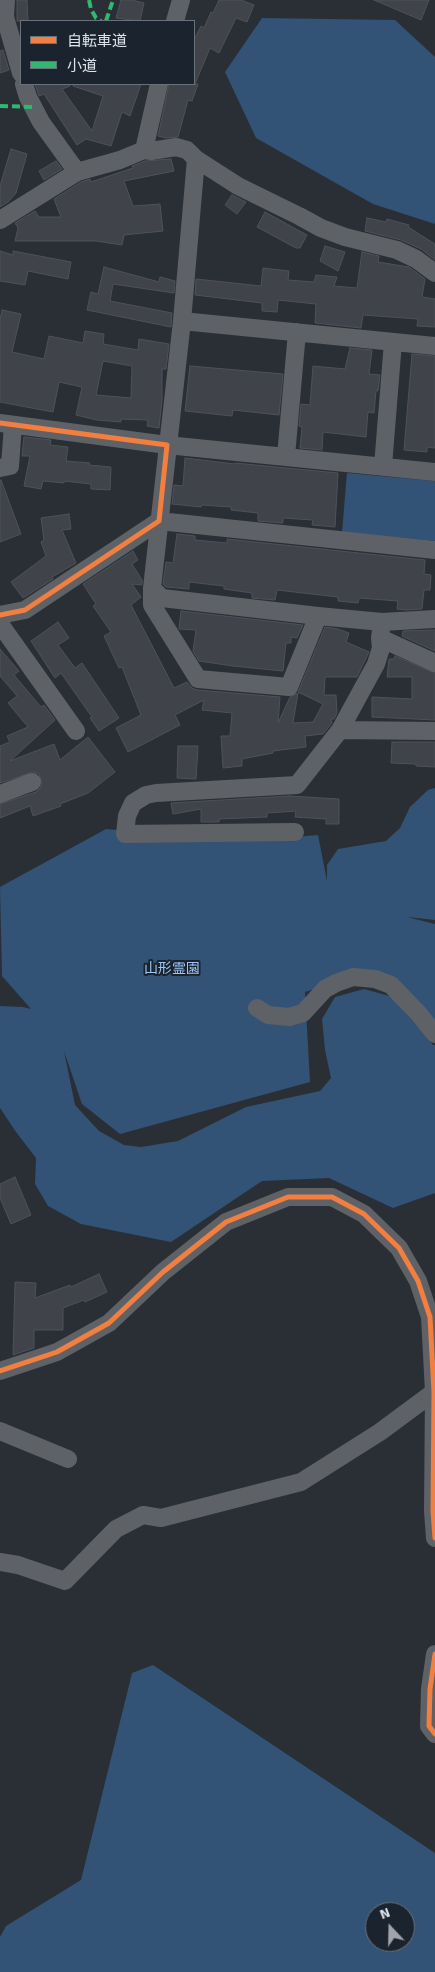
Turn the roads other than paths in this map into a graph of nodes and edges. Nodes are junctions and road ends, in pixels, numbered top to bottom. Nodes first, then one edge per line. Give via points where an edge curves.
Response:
1 (181, 0) edge
2 (4, 11) edge
3 (175, 20) edge
4 (20, 69) edge
5 (24, 85) edge
6 (159, 85) edge
7 (144, 150) junction
8 (196, 159) junction
9 (77, 172) junction
10 (0, 220) edge
11 (435, 273) edge
12 (182, 321) junction
13 (297, 332) junction
14 (393, 342) junction
15 (435, 346) edge
16 (6, 424) edge
17 (167, 445) junction
18 (286, 456) junction
19 (383, 466) junction
20 (0, 468) edge
21 (435, 472) edge
22 (159, 521) junction
23 (435, 550) edge
24 (152, 588) junction
25 (0, 615) edge
26 (318, 616) junction
27 (435, 619) edge
28 (0, 624) edge
29 (381, 630) junction
30 (435, 663) edge
31 (340, 730) junction
32 (76, 731) dead end
33 (435, 731) edge
34 (32, 782) dead end
35 (0, 794) edge
36 (295, 832) dead end
37 (257, 1008) dead end
38 (435, 1034) edge
39 (434, 1349) edge
40 (0, 1372) edge
41 (434, 1392) edge
42 (0, 1431) edge
43 (68, 1459) dead end
44 (435, 1538) edge
45 (0, 1562) edge
46 (435, 1654) edge
47 (435, 1734) edge

1 - 3 street
2 - 4 street
5 - 9 street via 41,122
6 - 7 street
7 - 8 street via 176,147 186,150
7 - 9 street
8 - 11 street via 238,186 321,228 397,250
8 - 12 street
9 - 10 street
12 - 13 street
12 - 17 street
13 - 14 street
13 - 18 street
14 - 15 street
14 - 19 street
16 - 17 street
16 - 20 street via 10,466
17 - 18 street
17 - 22 street
18 - 19 street
19 - 21 street
22 - 23 street
22 - 24 street
22 - 25 street via 26,610
24 - 26 street via 162,598
24 - 26 street via 152,605 198,679 289,687
26 - 29 street
27 - 29 street
28 - 32 street
29 - 30 street
29 - 31 street via 381,648 376,664
31 - 33 street
31 - 36 street via 297,785 146,795 133,803 127,816 125,834
34 - 35 street
37 - 38 street via 280,1018 302,1014 325,989 336,983 353,977 375,979 391,985
39 - 40 street via 430,1317 418,1281 399,1248 364,1214 332,1197 288,1197 226,1222 163,1272 109,1323 57,1352
39 - 41 street
41 - 44 street
41 - 45 street via 380,1432 301,1482 160,1518 143,1515 116,1529 65,1581
42 - 43 street
46 - 47 street via 429,1726

